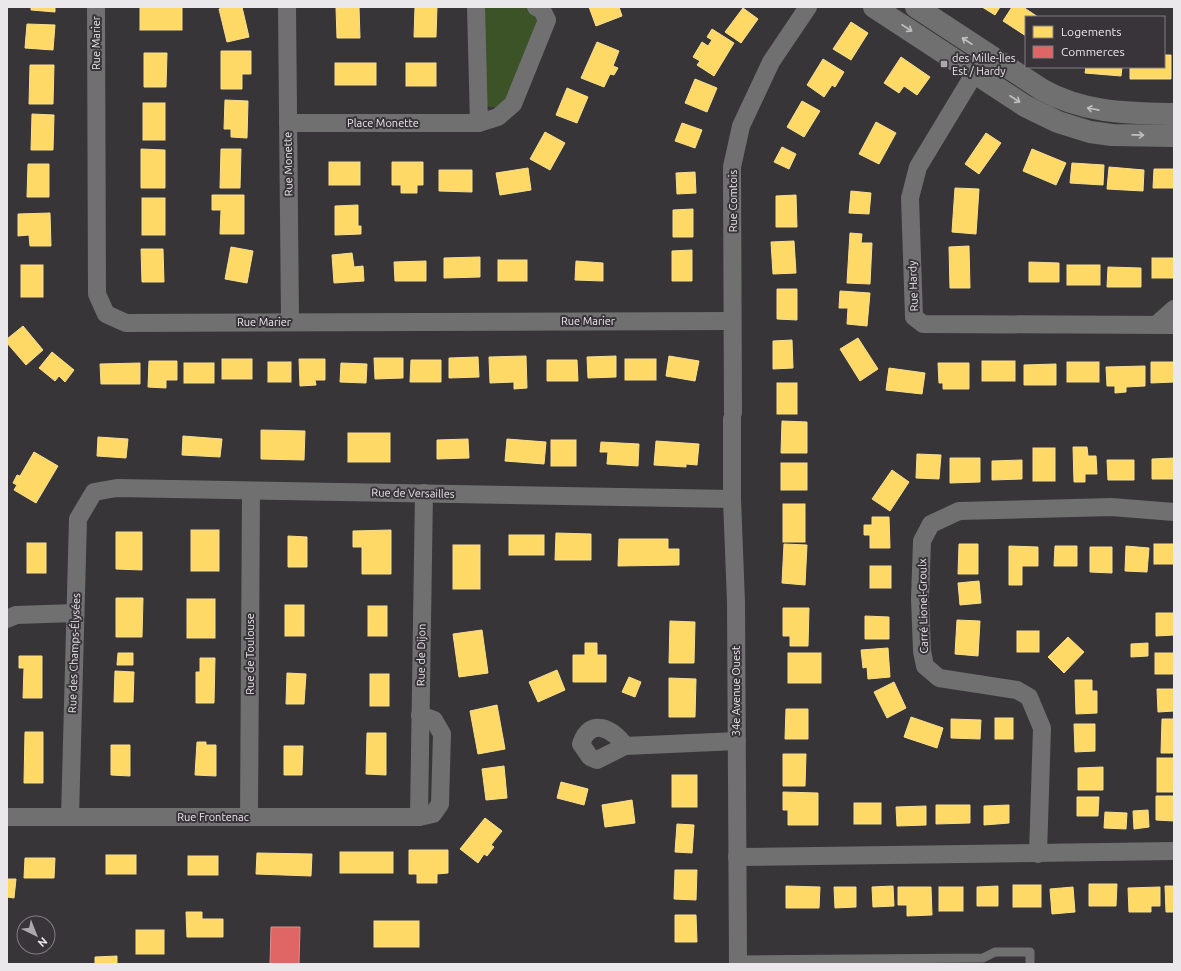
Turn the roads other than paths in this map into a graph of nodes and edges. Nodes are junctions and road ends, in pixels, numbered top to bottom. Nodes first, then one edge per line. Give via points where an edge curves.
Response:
1 (96, 7) edge
2 (287, 7) edge
3 (476, 7) edge
4 (536, 7) edge
5 (808, 7) edge
6 (874, 7) edge
7 (916, 7) edge
8 (987, 54) junction
9 (974, 73) junction
10 (1174, 114) edge
11 (478, 122) junction
12 (288, 123) junction
13 (1174, 136) edge
14 (1174, 309) edge
15 (290, 321) junction
16 (732, 321) junction
17 (1165, 325) edge
18 (733, 416) joint
19 (251, 490) junction
20 (94, 492) joint
21 (424, 493) junction
22 (732, 499) junction
23 (1174, 512) edge
24 (75, 613) junction
25 (7, 619) edge
26 (737, 741) junction
27 (626, 746) dead end
28 (249, 817) junction
29 (419, 817) joint
30 (7, 818) edge
31 (70, 818) junction
32 (1174, 851) edge
33 (1038, 854) junction
34 (737, 857) junction
35 (738, 962) edge
36 (1030, 964) edge

1 - 15 street, Rue Marier via 98,294 106,314 126,323
2 - 12 street, Rue Monette
3 - 11 street
4 - 11 street, Place Monette via 542,10 548,20 513,104 498,117
5 - 16 street, Rue Comtois via 771,62 741,126 732,167
6 -> 9 street
8 -> 7 street
8 - 9 street, Rue Hardy
10 -> 8 street via 1114,112 1076,104 1047,92
9 -> 13 street via 1026,106 1067,126 1112,135
9 - 17 street, Rue Hardy via 916,173 910,198 914,317 923,324
11 - 12 street, Place Monette
12 - 15 street, Rue Monette
14 - 17 street, Rue Hardy
15 - 16 street, Rue Marier
16 - 18 street, Rue Comtois
18 - 22 street, 34e Avenue Ouest
19 - 20 street, Rue de Versailles via 117,488
19 - 21 street, Rue de Versailles
19 - 28 street, Rue de Toulouse
20 - 24 street, Rue des Champs-Élysées via 78,519
21 - 22 street, Rue de Versailles
21 - 29 street, Rue de Dijon
22 - 26 street, 34e Avenue Ouest
23 - 33 street, Carré Lionel-Groulx via 1111,507 958,511 931,524 922,541 920,599 925,666 939,678 1017,690 1029,697 1042,728
24 - 25 street via 16,615
24 - 31 street, Rue des Champs-Élysées
26 - 27 street
26 - 34 street, 34e Avenue Ouest
28 - 29 street, Rue Frontenac
28 - 31 street, Rue Frontenac
30 - 31 street, Rue Frontenac
32 - 33 street
33 - 34 street
34 - 35 street, 34e Avenue Ouest
35 - 36 lane via 983,958 995,952 1030,952

